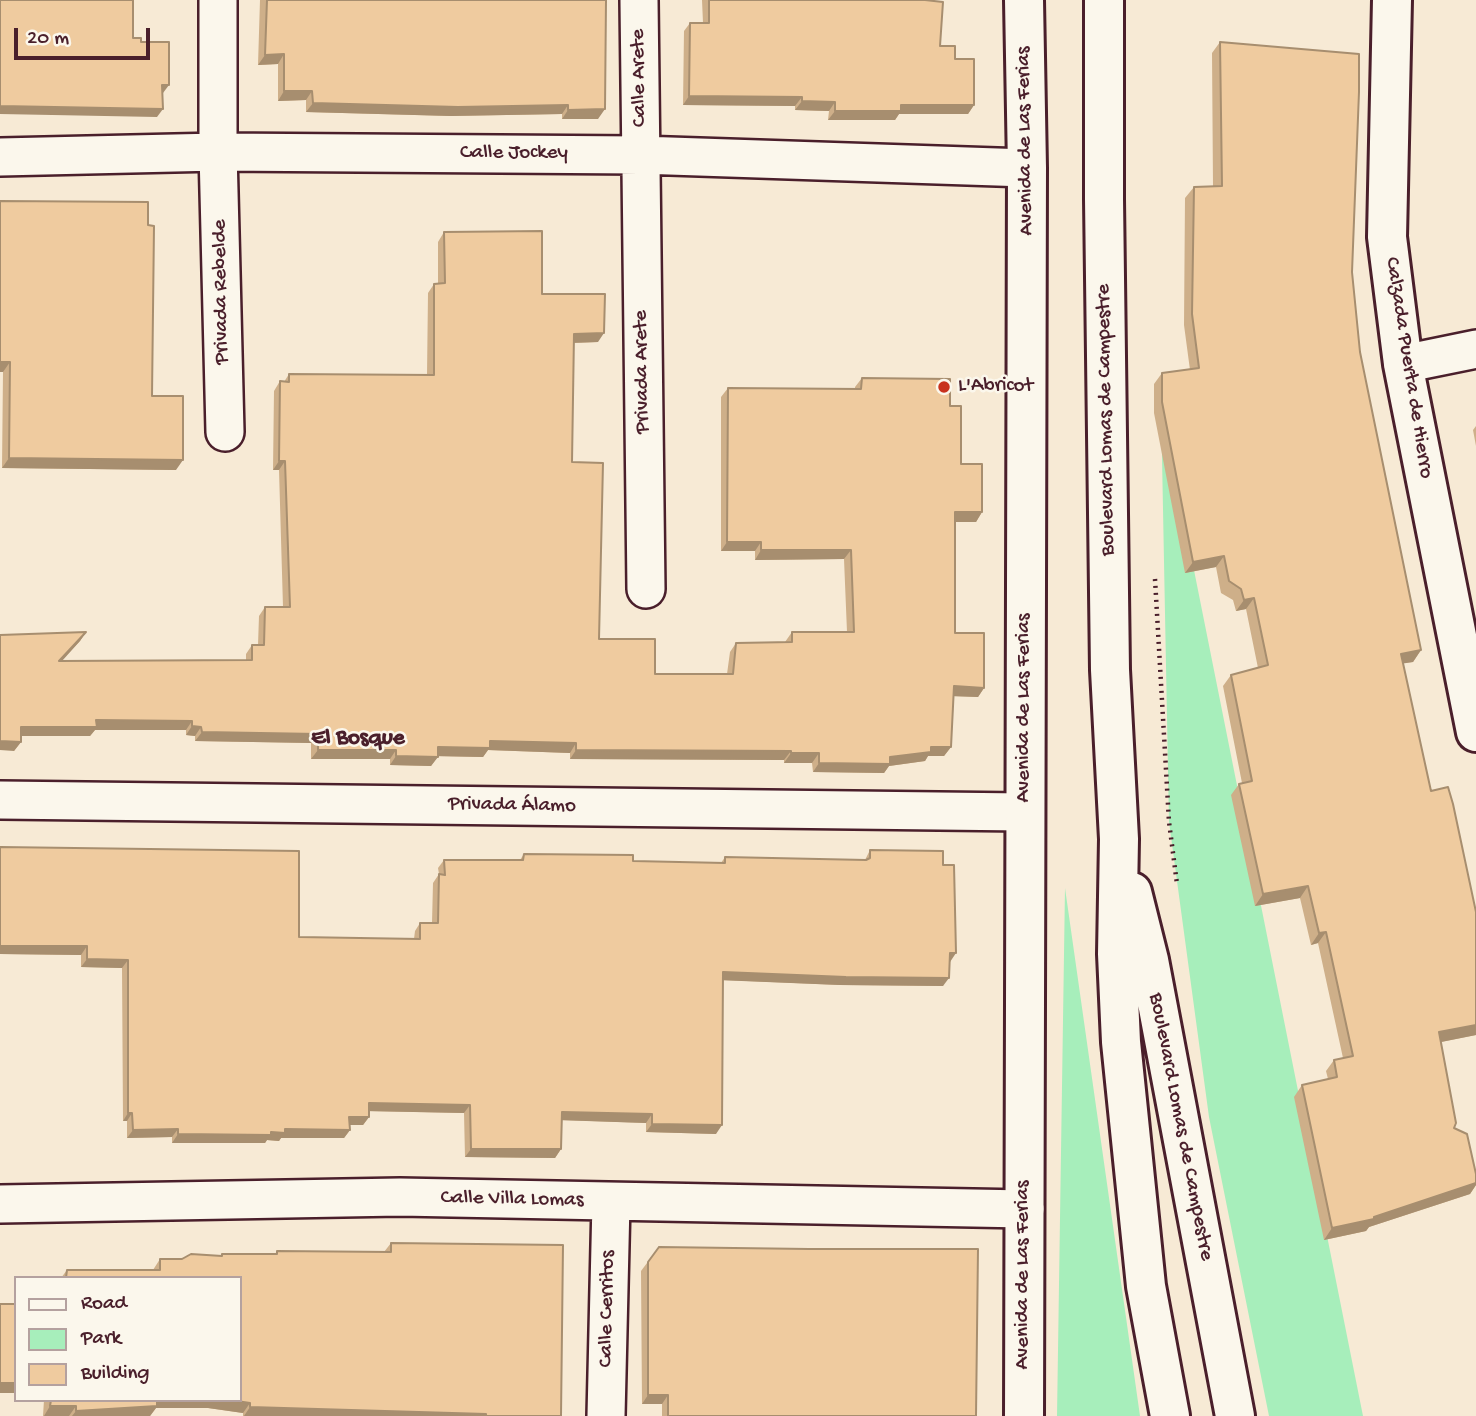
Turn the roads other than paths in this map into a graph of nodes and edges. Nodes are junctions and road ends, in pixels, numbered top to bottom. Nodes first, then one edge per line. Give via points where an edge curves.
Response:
1 (218, 0) edge
2 (639, 0) edge
3 (1024, 0) edge
4 (1104, 0) edge
5 (1392, 0) edge
6 (218, 152) junction
7 (640, 155) junction
8 (0, 157) edge
9 (1027, 168) junction
10 (1476, 349) edge
11 (1403, 364) junction
12 (225, 432) dead end
13 (646, 589) dead end
14 (1476, 732) edge
15 (0, 800) edge
16 (1024, 812) junction
17 (1119, 839) junction
18 (611, 1202) junction
19 (0, 1204) edge
20 (1024, 1209) junction
21 (606, 1416) edge
22 (1024, 1416) edge
23 (1170, 1416) edge
24 (1235, 1416) edge

1 - 6 street, Privada Rebelde
2 - 7 street, Calle Arete
3 - 9 main road, Avenida de Las Ferias
4 - 17 main road, Boulevard Lomas de Campestre via 1110,670
5 - 11 main road, Calzada Puerta de Hierro via 1387,237
6 - 7 street, Calle Jockey
6 - 8 street, Calle Jockey
6 - 12 street, Privada Rebelde
7 - 9 street, Calle Jockey
7 - 13 street, Privada Arete
9 - 16 main road, Avenida de Las Ferias
10 - 11 street
11 - 14 main road, Calzada Puerta de Hierro
15 - 16 street, Privada Álamo
16 - 20 main road, Avenida de Las Ferias
17 - 23 main road, Boulevard Lomas de Campestre via 1121,1042 1146,1286
17 - 24 main road, Boulevard Lomas de Campestre via 1149,960
18 - 19 street, Calle Villa Lomas via 400,1197
18 - 20 street, Calle Villa Lomas
18 - 21 street, Calle Cerritos
20 - 22 main road, Avenida de Las Ferias

